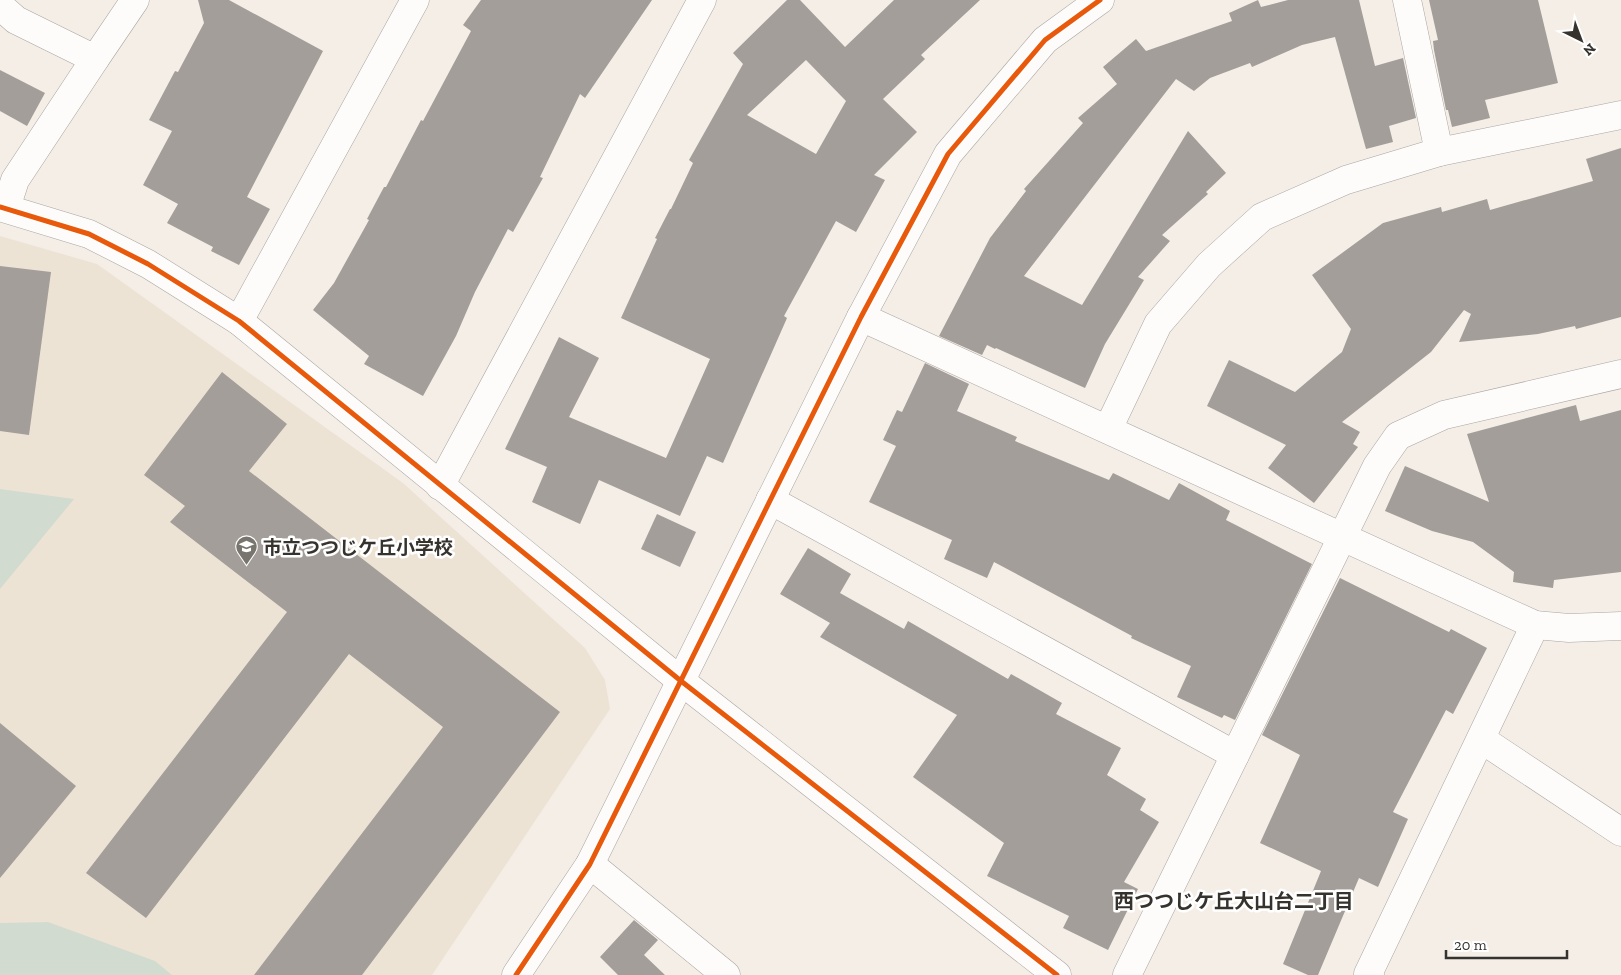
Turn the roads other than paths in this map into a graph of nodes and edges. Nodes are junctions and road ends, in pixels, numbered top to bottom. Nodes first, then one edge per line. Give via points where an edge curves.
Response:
1 (135, 0) edge
2 (415, 0) edge
3 (702, 0) edge
4 (1100, 0) edge
5 (1407, 0) edge
6 (0, 6) edge
7 (95, 59) junction
8 (1621, 115) edge
9 (1439, 152) junction
10 (3, 207) edge
11 (862, 317) junction
12 (239, 321) junction
13 (1621, 374) edge
14 (1108, 430) junction
15 (440, 486) junction
16 (770, 500) junction
17 (1342, 536) junction
18 (1535, 625) junction
19 (1621, 626) edge
20 (681, 681) junction
21 (1481, 739) junction
22 (1235, 755) junction
23 (1621, 832) edge
24 (590, 864) junction
25 (516, 975) edge
26 (726, 975) edge
27 (1057, 975) edge
28 (1127, 975) edge
29 (1370, 975) edge

1 - 7 street
2 - 12 street
3 - 15 street
4 - 11 street via 1045,40 948,154
5 - 9 street
6 - 7 street via 16,20
7 - 10 street via 16,180
8 - 9 street
9 - 14 street via 1346,180 1262,217 1209,265 1158,324
10 - 12 street via 90,234 148,264
11 - 14 street
11 - 16 street
12 - 15 street
13 - 17 street via 1444,415 1398,436 1376,466
14 - 17 street
15 - 20 street
16 - 20 street
16 - 22 street
17 - 18 street
17 - 22 street
18 - 19 street via 1569,628
18 - 21 street
20 - 24 street
20 - 27 street
21 - 23 street
21 - 29 street
22 - 28 street
24 - 25 street
24 - 26 street

